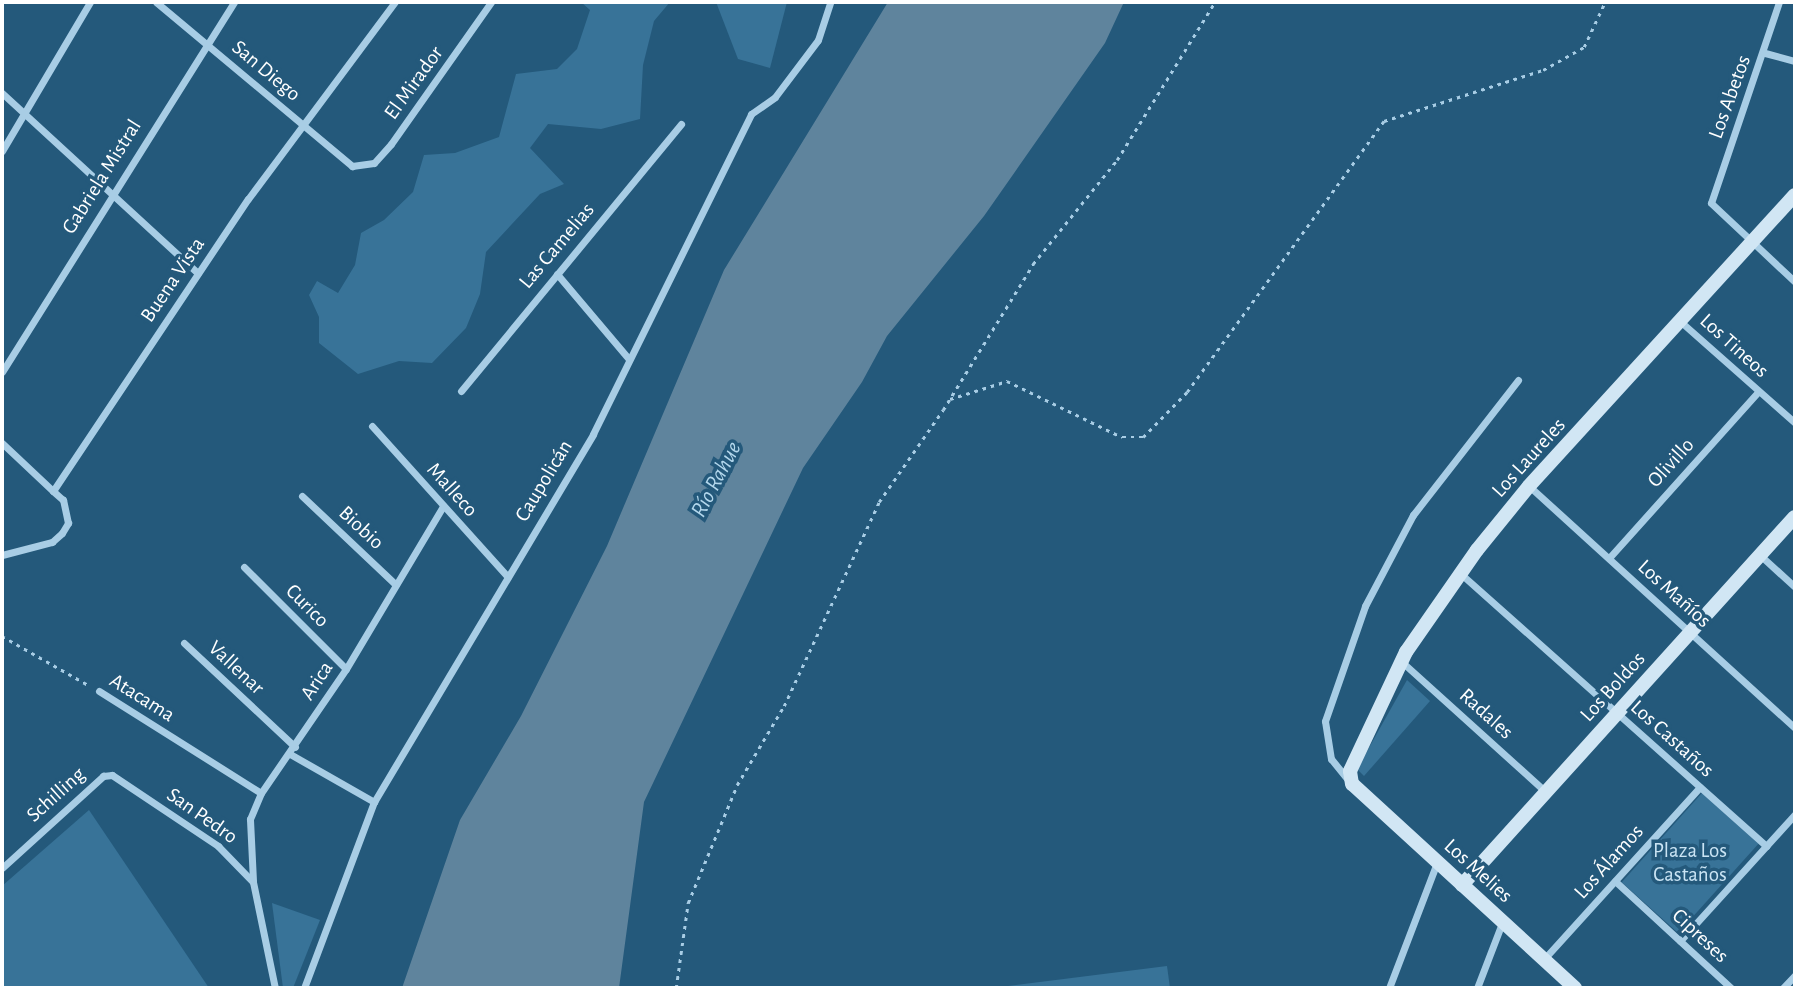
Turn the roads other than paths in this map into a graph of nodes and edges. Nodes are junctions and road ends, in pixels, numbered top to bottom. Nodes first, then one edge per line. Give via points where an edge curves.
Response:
1 (90, 2) edge
2 (156, 2) edge
3 (234, 2) edge
4 (395, 2) edge
5 (491, 2) edge
6 (830, 2) edge
7 (1779, 2) edge
8 (207, 44) junction
9 (1765, 53) junction
10 (1795, 61) edge
11 (2, 93) edge
12 (24, 114) junction
13 (681, 124) dead end
14 (305, 127) junction
15 (2, 151) edge
16 (352, 166) joint
17 (112, 194) junction
18 (1795, 195) edge
19 (1754, 245) junction
20 (198, 273) junction
21 (557, 274) junction
22 (1795, 282) edge
23 (1681, 322) junction
24 (628, 358) junction
25 (2, 372) edge
26 (1518, 380) dead end
27 (461, 391) dead end
28 (1759, 391) junction
29 (1795, 423) edge
30 (372, 426) dead end
31 (2, 443) edge
32 (1530, 486) junction
33 (53, 491) junction
34 (302, 496) dead end
35 (443, 506) junction
36 (1795, 517) edge
37 (2, 555) edge
38 (1761, 556) junction
39 (1609, 558) junction
40 (244, 567) dead end
41 (1461, 574) junction
42 (508, 577) junction
43 (396, 585) junction
44 (1795, 587) edge
45 (1691, 633) junction
46 (184, 643) dead end
47 (1401, 661) junction
48 (346, 669) junction
49 (99, 691) road end
50 (1618, 714) junction
51 (1795, 728) edge
52 (293, 750) junction
53 (103, 776) joint
54 (1352, 784) junction
55 (1700, 787) junction
56 (261, 793) junction
57 (1546, 793) junction
58 (374, 802) junction
59 (1795, 814) edge
60 (1766, 846) junction
61 (1437, 862) junction
62 (2, 869) edge
63 (1615, 881) junction
64 (253, 882) junction
65 (1462, 885) junction
66 (1503, 922) junction
67 (1680, 941) junction
68 (1544, 960) junction
69 (1795, 975) edge
70 (1572, 987) edge
71 (275, 988) edge
72 (304, 988) edge
73 (1389, 988) edge
74 (1476, 988) edge
75 (1731, 988) edge
76 (1783, 988) edge

1 - 12 street
2 - 8 street, San Diego
3 - 8 street, Gabriela Mistral
4 - 14 street, Buena Vista
5 - 16 street, El Mirador via 391,144 374,163
6 - 24 street, Caupolicán via 818,40 775,97 751,114
7 - 9 street, Los Abetos
8 - 14 street, San Diego
8 - 17 street, Gabriela Mistral
9 - 10 street
9 - 19 street, Los Abetos via 1711,203
11 - 12 street
12 - 15 street
12 - 17 street
13 - 21 street, Las Camelias
14 - 16 street, San Diego
14 - 20 street, Buena Vista
17 - 20 street
17 - 25 street, Gabriela Mistral
18 - 19 street, Los Laureles
19 - 22 street
19 - 23 street, Los Laureles
20 - 33 street, Buena Vista
21 - 24 street
21 - 27 street, Las Camelias
23 - 28 street, Los Tineos
23 - 32 street, Los Laureles
24 - 42 street, Caupolicán via 593,434
26 - 54 street via 1413,515 1366,606 1325,721 1331,759
28 - 29 street, Los Tineos
28 - 39 street, Olivillo
30 - 35 street, Malleco
31 - 33 street
32 - 39 street, Los Mañíos
32 - 41 street, Los Laureles
33 - 37 street via 63,500 68,523 62,533 52,542
34 - 43 street, Biobio
35 - 42 street, Malleco
35 - 43 street, Arica
36 - 38 street, Los Boldos
38 - 44 street
38 - 45 street, Los Boldos
39 - 45 street, Los Mañíos
40 - 48 street, Curico
41 - 47 street, Los Laureles
41 - 50 street, Los Castaños
42 - 58 street, Caupolicán
43 - 48 street, Arica
45 - 50 street, Los Boldos
45 - 51 street, Los Mañíos
46 - 52 street, Vallenar
47 - 54 street, Los Laureles via 1359,745 1350,771
47 - 57 street, Radales
48 - 52 street, Arica
49 - 56 street, Atacama
50 - 55 street, Los Castaños
50 - 57 street, Los Boldos
52 - 56 street, Arica
52 - 58 street, Vallenar
53 - 62 street, Schilling
53 - 64 street, San Pedro via 111,775 218,846
54 - 61 street, Los Melies
55 - 60 street, Los Castaños
55 - 63 street, Los Álamos
56 - 64 street, Arica via 250,819
57 - 65 street, Los Boldos
58 - 72 street, Caupolicán
59 - 60 street
60 - 67 street
61 - 65 street, Los Melies
61 - 73 street
63 - 67 street, Cipreses
63 - 68 street, Los Álamos
64 - 71 street
65 - 66 street, Los Melies
66 - 68 street, Los Melies
66 - 74 street
67 - 75 street, Cipreses
68 - 70 street, Los Melies
69 - 76 street

